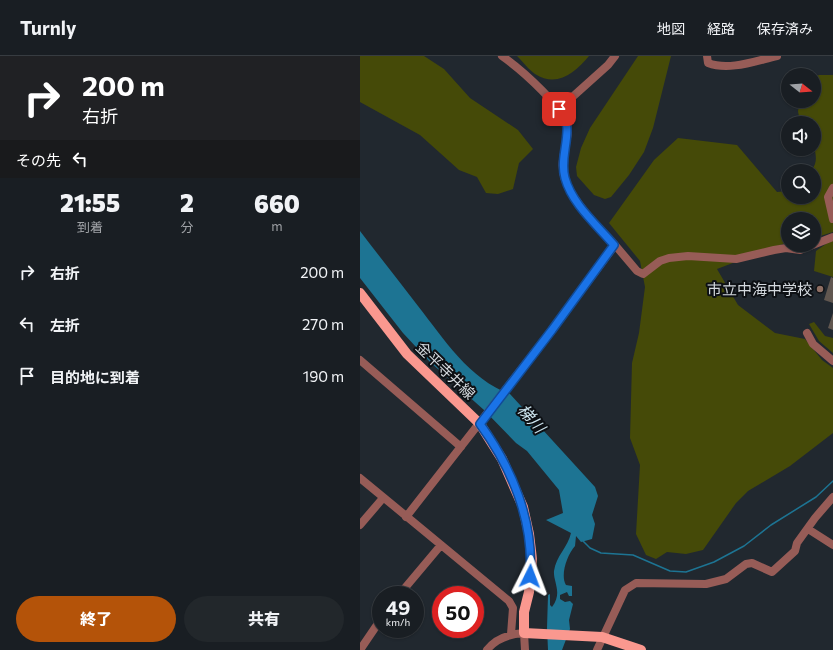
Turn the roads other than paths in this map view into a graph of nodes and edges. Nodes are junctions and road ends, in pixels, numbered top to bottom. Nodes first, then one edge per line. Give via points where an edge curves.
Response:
1 (502, 56) edge
2 (615, 56) edge
3 (707, 56) edge
4 (777, 56) edge
5 (559, 109) junction
6 (833, 188) edge
7 (833, 219) edge
8 (833, 237) edge
9 (614, 245) junction
10 (360, 293) edge
11 (807, 333) dead end
12 (360, 360) edge
13 (833, 361) edge
14 (483, 420) junction
15 (461, 447) junction
16 (360, 478) edge
17 (833, 497) edge
18 (383, 498) junction
19 (406, 517) junction
20 (360, 525) edge
21 (808, 529) junction
22 (441, 545) junction
23 (833, 545) edge
24 (407, 586) edge
25 (372, 632) edge
26 (524, 633) junction
27 (511, 634) junction
28 (598, 638) junction
29 (360, 650) edge
30 (487, 650) edge
31 (525, 650) edge
32 (597, 650) edge
33 (641, 650) edge

1 - 5 street via 519,68
2 - 5 street
3 - 4 street via 708,63 721,67
5 - 9 street via 563,113 568,130 562,160 565,178 575,200
6 - 7 street via 828,197
8 - 9 street via 800,250 786,248 736,259 688,256 669,258 660,261 643,274 637,271
9 - 14 street
10 - 14 main road, 金平寺井線 via 407,354
11 - 13 street via 813,344
12 - 15 street
14 - 15 street
14 - 26 main road, 金平寺井線 via 525,514 532,559 524,612
15 - 19 street
16 - 18 street
17 - 21 street
18 - 19 street
18 - 20 street
19 - 22 street
21 - 23 street
21 - 28 street via 797,543 795,551 772,572 752,563 746,564 726,578 706,584 636,583 625,590
22 - 24 street
22 - 27 street via 508,601 513,608
25 - 29 street
26 - 27 street
26 - 28 main road
26 - 31 street
27 - 30 street
28 - 32 street
28 - 33 main road

